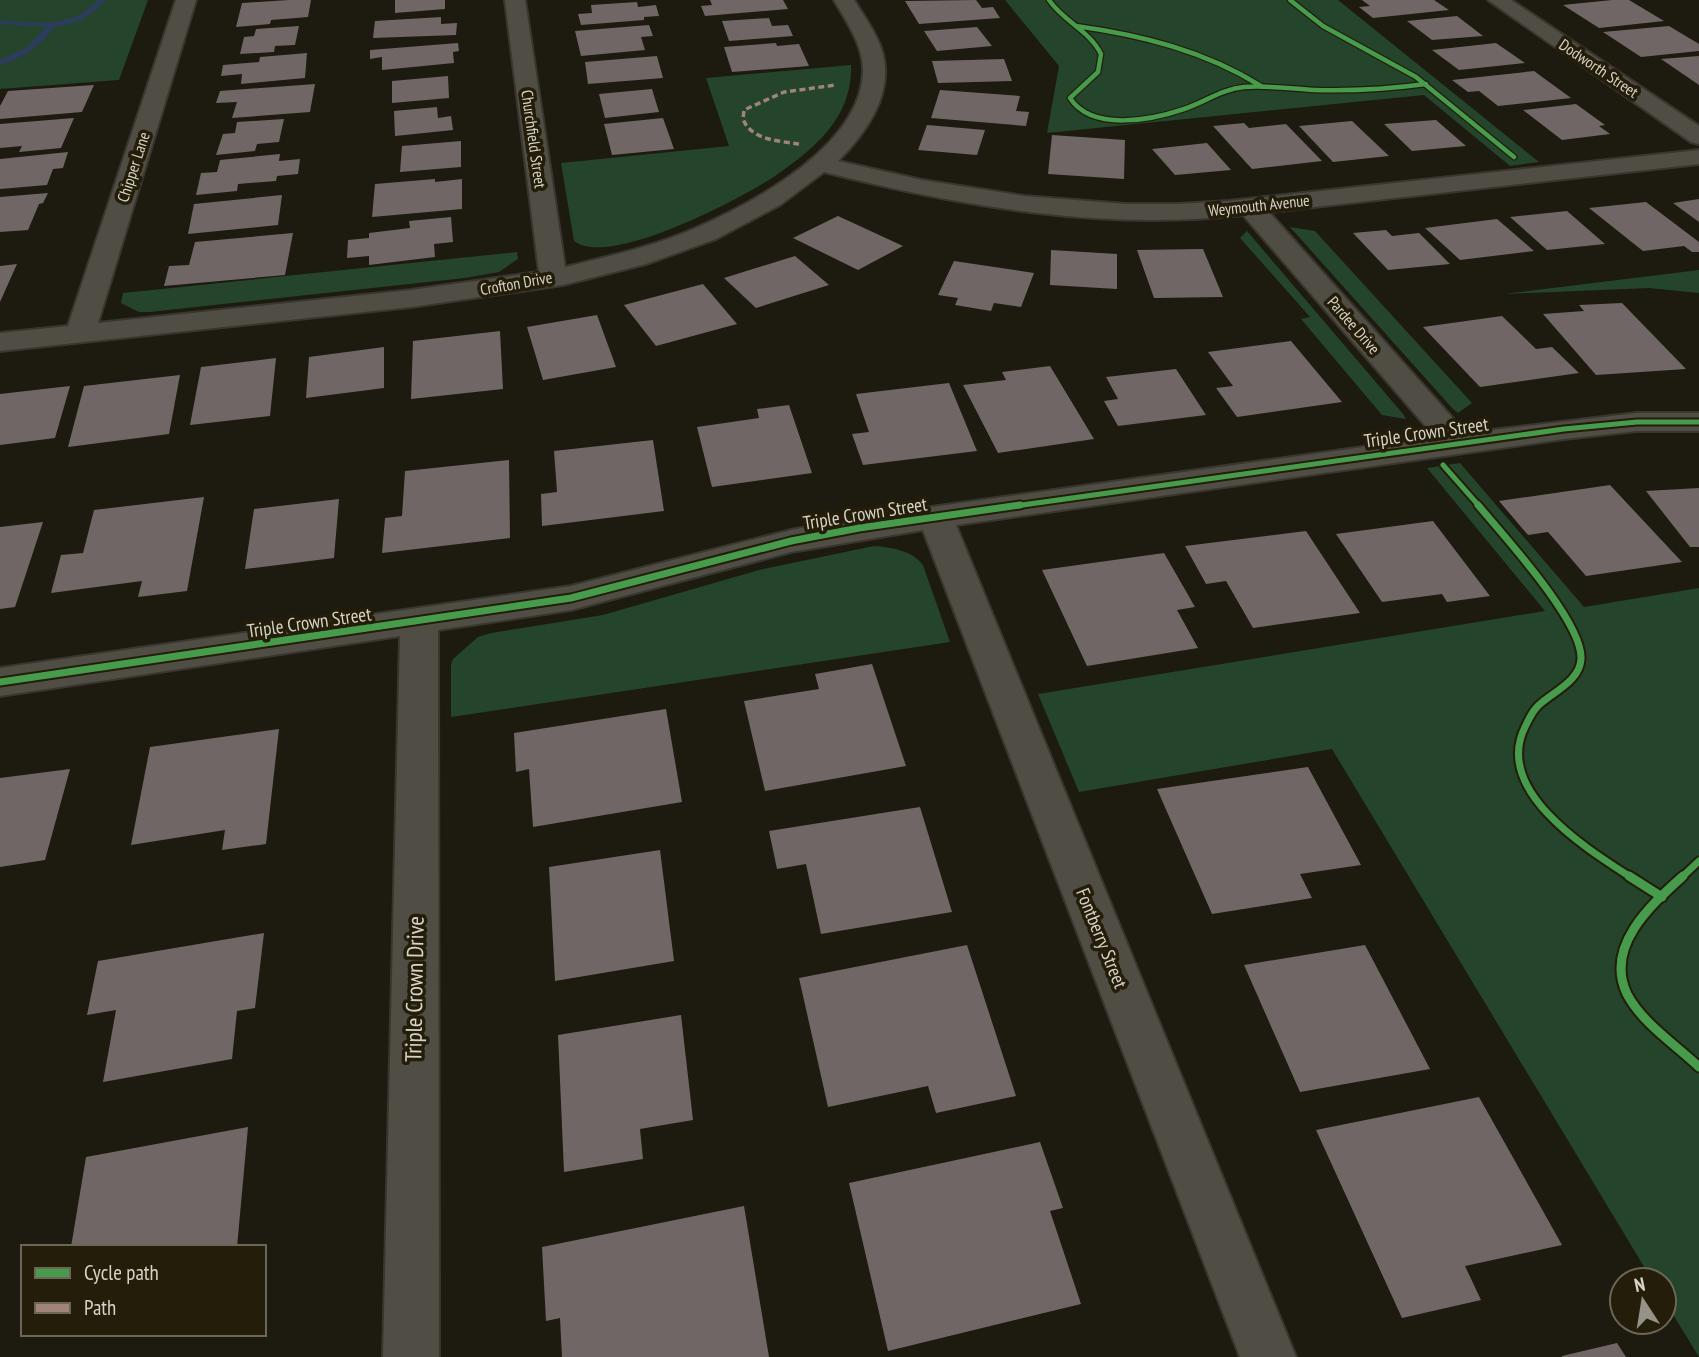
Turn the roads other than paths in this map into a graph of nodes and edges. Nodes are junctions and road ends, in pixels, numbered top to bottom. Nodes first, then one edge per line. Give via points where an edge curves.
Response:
1 (187, 0) edge
2 (515, 0) edge
3 (844, 0) edge
4 (1498, 0) edge
5 (1699, 137) edge
6 (1699, 157) edge
7 (821, 164) junction
8 (1250, 207) junction
9 (554, 277) junction
10 (80, 334) junction
11 (0, 342) edge
12 (1699, 422) edge
13 (1458, 444) junction
14 (936, 518) junction
15 (419, 622) junction
16 (0, 682) edge
17 (411, 1357) edge
18 (1268, 1357) edge

1 - 10 street, Chipper Lane
2 - 9 street, Churchfield Street
3 - 7 street, Crofton Drive via 871,50 873,89 856,124
4 - 5 street, Dodworth Street
6 - 8 street, Weymouth Avenue
7 - 8 street, Weymouth Avenue via 1015,205 1133,213
7 - 9 street, Crofton Drive via 768,202 714,228 623,261
8 - 13 street, Pardee Drive
9 - 10 street, Crofton Drive via 488,289
10 - 11 street, Crofton Drive
12 - 13 street, Triple Crown Street via 1606,424
13 - 14 street, Triple Crown Street
14 - 15 street, Triple Crown Street via 791,541 571,598
14 - 18 street, Fontberry Street
15 - 16 street, Triple Crown Street
15 - 17 street, Triple Crown Drive

